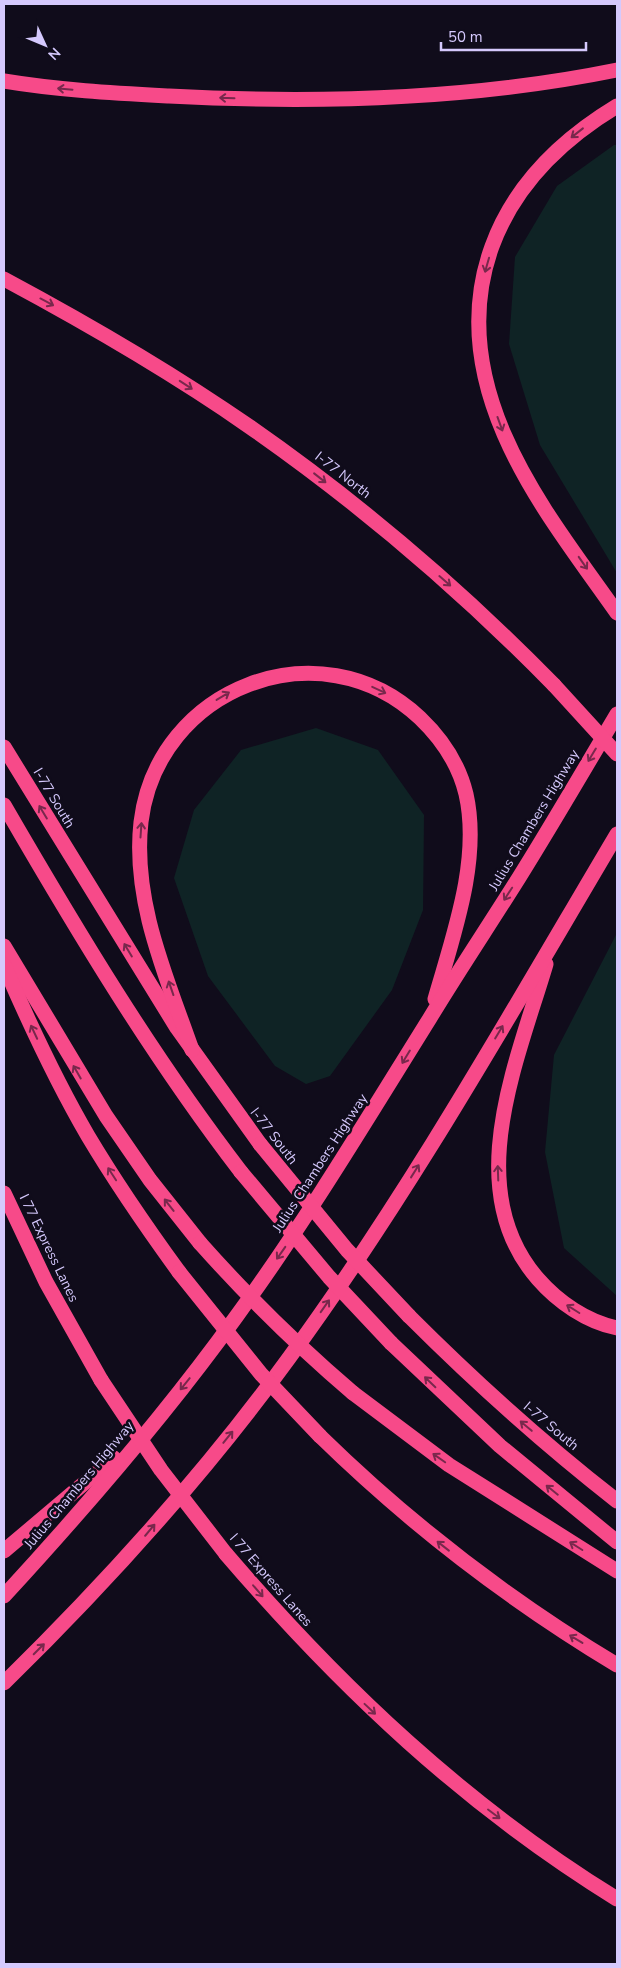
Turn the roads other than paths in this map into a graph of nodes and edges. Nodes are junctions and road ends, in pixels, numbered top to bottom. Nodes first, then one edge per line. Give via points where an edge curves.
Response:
1 (617, 70) edge
2 (4, 81) edge
3 (617, 106) edge
4 (4, 279) edge
5 (613, 607) edge
6 (617, 714) edge
7 (4, 747) edge
8 (617, 754) edge
9 (4, 805) edge
10 (617, 834) edge
11 (552, 942) junction
12 (4, 946) edge
13 (4, 965) edge
14 (431, 1015) junction
15 (192, 1050) junction
16 (4, 1193) edge
17 (617, 1328) edge
18 (146, 1432) junction
19 (617, 1501) edge
20 (617, 1542) edge
21 (4, 1551) edge
22 (617, 1571) edge
23 (4, 1596) edge
24 (617, 1665) edge
25 (4, 1683) edge
26 (617, 1899) edge

1 -> 2 highway via 518,87 334,99 171,96
3 -> 5 highway via 564,144 518,195 490,253 479,317 483,362 504,434 546,510
4 -> 8 highway, I-77 North, bridge via 159,368 304,466 472,604
6 -> 14 highway, Julius Chambers Highway via 521,875
15 -> 7 highway, I-77 South
20 -> 9 highway, bridge via 500,1446 391,1343 329,1277 241,1172 150,1045
10 - 11 highway
17 -> 11 highway via 576,1311 543,1285 518,1251 503,1214 498,1169 502,1121
25 -> 11 highway via 141,1541 244,1418 290,1357 398,1198
22 -> 12 highway, bridge via 448,1464 353,1393 283,1331 200,1243 150,1180 84,1082
24 -> 13 highway, bridge via 468,1565 379,1492 261,1374 179,1272 131,1204 88,1134 40,1045
15 -> 14 highway via 156,944 141,878 139,847 146,796 168,749 200,714 234,690 274,677 338,676 358,681 397,699 430,728 461,776 470,812 469,853 461,906
14 -> 18 highway, Julius Chambers Highway via 336,1170 285,1246 230,1325
19 -> 15 highway, I-77 South, bridge via 521,1422 409,1316 348,1250 260,1144
16 -> 26 highway, I 77 Express Lanes, bridge via 46,1282 101,1380 161,1470 226,1554 327,1667 402,1738 480,1803
18 - 21 highway
18 - 23 highway, Julius Chambers Highway

